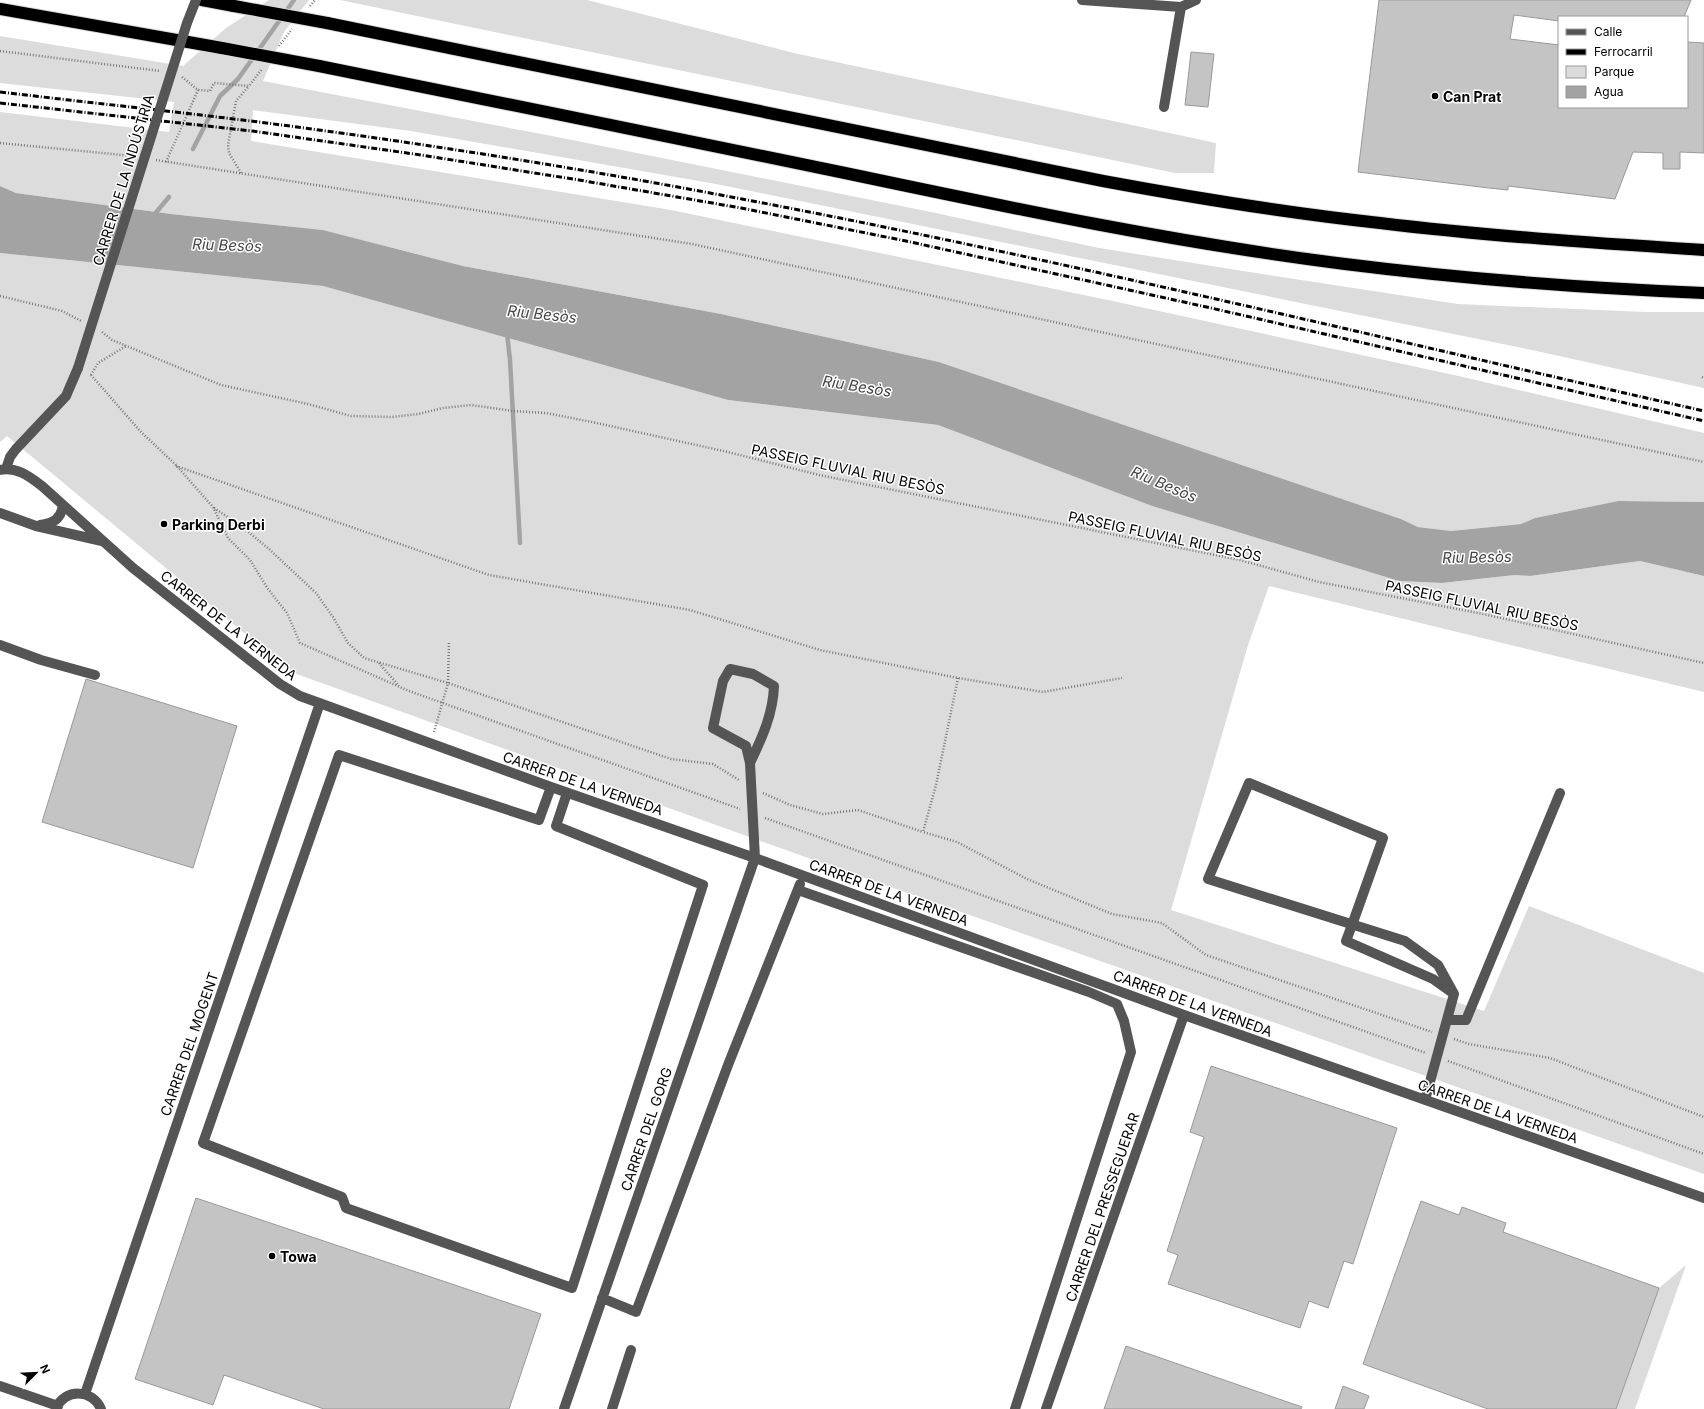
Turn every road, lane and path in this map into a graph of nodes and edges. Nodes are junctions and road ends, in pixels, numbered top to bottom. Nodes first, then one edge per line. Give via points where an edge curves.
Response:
1 (196, 0) edge
2 (202, 0) edge
3 (1082, 0) edge
4 (1196, 0) edge
5 (1181, 7) junction
6 (0, 9) edge
7 (0, 51) edge
8 (164, 72) dead end
9 (175, 75) dead end
10 (249, 86) dead end
11 (1164, 106) dead end
12 (0, 143) edge
13 (139, 157) dead end
14 (152, 160) dead end
15 (166, 162) junction
16 (241, 174) junction
17 (1704, 250) edge
18 (1704, 293) edge
19 (0, 296) edge
20 (87, 324) dead end
21 (99, 330) dead end
22 (127, 345) junction
23 (78, 368) junction
24 (91, 375) junction
25 (1704, 462) edge
26 (176, 466) junction
27 (3, 469) edge
28 (64, 505) junction
29 (213, 508) junction
30 (0, 513) edge
31 (36, 526) junction
32 (103, 541) junction
33 (449, 642) dead end
34 (0, 645) edge
35 (378, 662) junction
36 (1704, 663) edge
37 (96, 675) dead end
38 (958, 678) junction
39 (1122, 678) dead end
40 (448, 683) junction
41 (400, 687) junction
42 (320, 703) junction
43 (442, 703) junction
44 (431, 744) junction
45 (750, 763) junction
46 (551, 787) junction
47 (751, 787) junction
48 (567, 793) junction
49 (1560, 794) dead end
50 (752, 814) junction
51 (923, 832) junction
52 (754, 858) junction
53 (803, 876) junction
54 (798, 890) junction
55 (1352, 924) junction
56 (1454, 994) junction
57 (1184, 1015) junction
58 (1447, 1020) junction
59 (1442, 1035) junction
60 (1437, 1057) junction
61 (1425, 1100) junction
62 (1704, 1117) edge
63 (1704, 1154) edge
64 (1704, 1198) edge
65 (602, 1298) junction
66 (632, 1350) dead end
67 (0, 1386) edge
68 (85, 1394) junction
69 (57, 1407) edge
70 (101, 1409) edge
71 (564, 1409) edge
72 (612, 1409) edge
73 (1015, 1409) edge
74 (1046, 1409) edge

1 - 23 street, CARRER DE LA INDÚSTRIA, bridge
2 - 17 highway, bridge via 328,23 1103,181 1214,201 1489,235
3 - 5 street
4 - 5 street
5 - 11 street
6 - 18 highway, bridge via 319,66 1012,208 1240,249 1345,264 1462,276 1589,287
7 - 8 path
9 - 15 path via 181,76 198,90
10 - 16 path via 236,101 228,145 229,153
12 - 13 path
14 - 15 path
15 - 16 path
16 - 25 path via 692,244
19 - 20 path via 62,311
21 - 22 path, PASSEIG FLUVIAL RIU BESÒS via 112,340
22 - 24 path via 98,363
22 - 36 path, PASSEIG FLUVIAL RIU BESÒS via 221,385 351,416 392,417 471,405 546,413 728,452 819,476 1240,560 1319,582 1483,614
23 - 24 path
23 - 27 street, CARRER DE LA INDÚSTRIA via 66,396 16,449
24 - 26 path via 141,432
26 - 29 path
26 - 38 path via 489,575 690,610 820,650
27 - 28 street, CARRER DE LA VERNEDA via 15,470 28,476
28 - 31 street via 58,519
28 - 32 street, CARRER DE LA VERNEDA
29 - 35 path via 240,525 316,593 348,643 364,658
29 - 41 path via 228,538 250,560 287,613 300,643
30 - 31 street, CARRER DE LA VERNEDA
31 - 32 street, CARRER DE LA VERNEDA
32 - 42 street, CARRER DE LA VERNEDA via 133,568 280,684 300,696
33 - 40 path
34 - 37 street via 41,660
35 - 40 path
35 - 41 path
38 - 39 path via 1043,692
38 - 51 path via 936,785
40 - 43 path
40 - 47 path via 671,759 713,764
41 - 43 path
42 - 44 street, CARRER DE LA VERNEDA
42 - 68 street, CARRER DEL MOGENT
43 - 44 path
43 - 50 path
44 - 46 street, CARRER DE LA VERNEDA
45 - 45 street via 764,735 774,703 774,686 753,674 730,669 723,681 713,728 746,746
45 - 47 street
46 - 48 street, CARRER DE LA VERNEDA
46 - 48 street via 539,820 339,755 203,1143 342,1197 346,1208 572,1288 703,885 556,826
47 - 50 street
47 - 51 path via 790,805 823,814 858,810
48 - 52 street, CARRER DE LA VERNEDA
49 - 58 street via 1466,1020
50 - 52 street
50 - 60 path
51 - 59 path via 957,842 1027,879 1112,914 1162,923 1206,955
52 - 53 street, CARRER DE LA VERNEDA
52 - 65 street, CARRER DEL GORG
53 - 54 street
53 - 57 street, CARRER DE LA VERNEDA
54 - 65 street via 728,1065 636,1312
54 - 73 street via 1088,992 1117,1004 1120,1010 1131,1052
55 - 55 street via 1208,879 1249,783 1383,838
55 - 56 street via 1405,942 1438,965
55 - 56 street via 1346,941 1434,979
56 - 58 street
57 - 61 street, CARRER DE LA VERNEDA
57 - 74 street, CARRER DEL PRESSEGUERAR
58 - 59 street
59 - 60 street
59 - 62 path via 1469,1044 1550,1058
60 - 61 street
60 - 63 path
61 - 64 street, CARRER DE LA VERNEDA
65 - 71 street, CARRER DEL GORG
66 - 72 street
67 - 69 street
68 - 69 street via 67,1396
68 - 70 street via 97,1402

